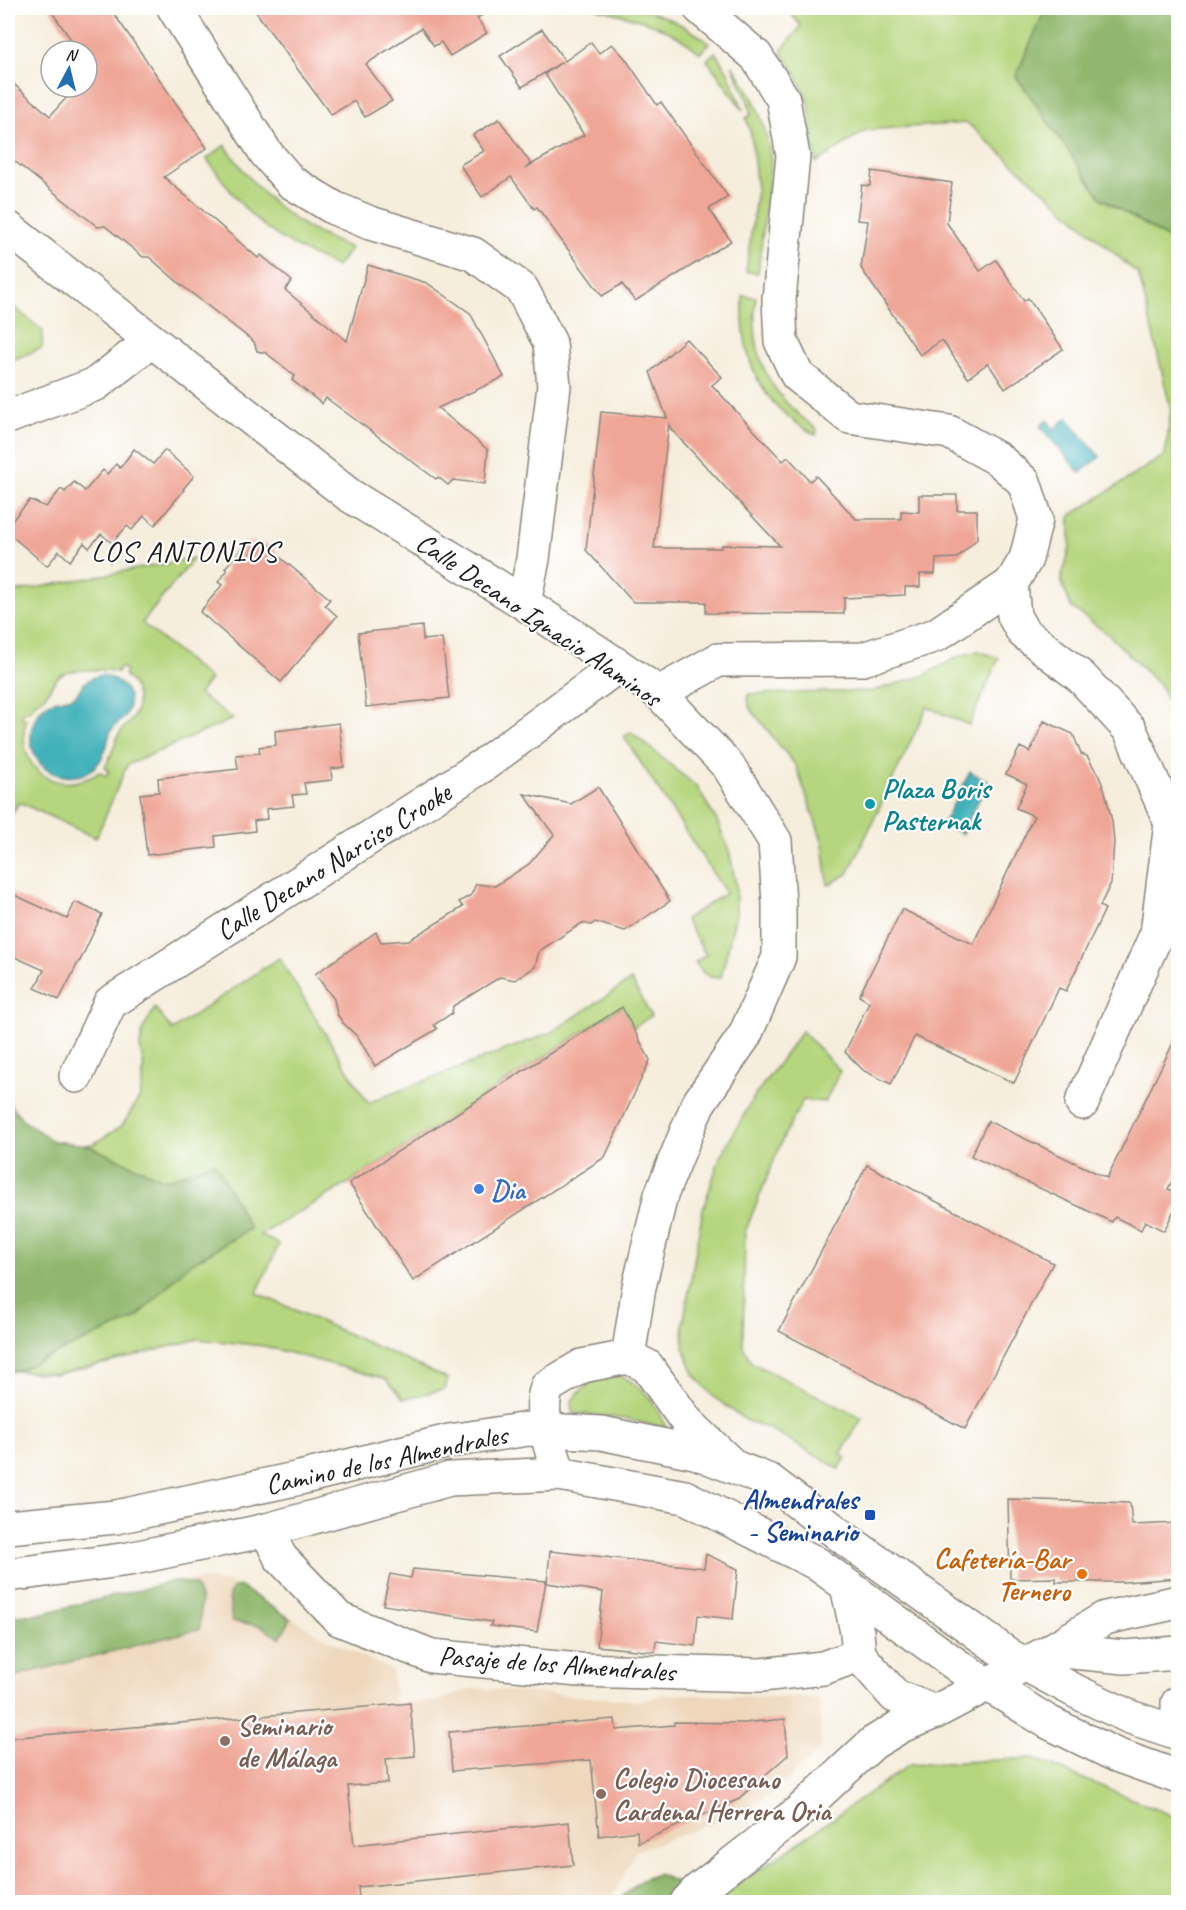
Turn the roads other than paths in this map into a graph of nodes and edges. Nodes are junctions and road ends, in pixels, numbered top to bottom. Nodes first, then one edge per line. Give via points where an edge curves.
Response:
1 (174, 8) edge
2 (700, 8) edge
3 (8, 228) edge
4 (151, 341) junction
5 (8, 417) edge
6 (1011, 584) junction
7 (524, 603) junction
8 (618, 666) junction
9 (658, 693) junction
10 (76, 1076) dead end
11 (1082, 1103) dead end
12 (628, 1356) junction
13 (546, 1430) junction
14 (733, 1467) junction
15 (560, 1474) junction
16 (8, 1527) edge
17 (267, 1530) junction
18 (8, 1575) edge
19 (847, 1586) junction
20 (1179, 1602) edge
21 (1179, 1653) edge
22 (859, 1655) junction
23 (1039, 1657) junction
24 (986, 1685) junction
25 (935, 1712) junction
26 (1179, 1733) edge
27 (1179, 1777) edge
28 (687, 1902) edge

1 - 7 street via 266,153 291,182 334,208 370,223 473,254 522,289 550,343 554,386
2 - 6 street via 756,56 783,99 793,156 779,299 780,331 797,375 849,417 949,432 998,459 1024,482 1036,519 1026,559
3 - 4 street, Calle Decano Ignacio Alaminos
4 - 5 street via 96,384
4 - 7 street, Calle Decano Ignacio Alaminos via 349,495
6 - 9 street via 936,635 862,659 718,660
6 - 11 street via 1014,616 1023,632 1081,677 1130,730 1171,823 1157,933
7 - 8 street, Calle Decano Ignacio Alaminos
8 - 9 street, Calle Decano Ignacio Alaminos
8 - 10 street, Calle Decano Narciso Crooke via 482,766 110,1003
9 - 12 street, Calle Decano Ignacio Alaminos via 729,767 775,841 779,957 744,1035 698,1104 661,1195 639,1287
12 - 13 street via 582,1366 547,1387 543,1398
12 - 14 street via 647,1366 687,1422
13 - 14 street, Camino de los Almendrales via 601,1433 695,1452
13 - 15 street
13 - 16 street, Camino de los Almendrales via 528,1429 449,1441 300,1478 116,1516
14 - 23 street, Camino de los Almendrales via 770,1481 1010,1656
15 - 17 street, Camino de los Almendrales via 450,1479
15 - 19 street, Camino de los Almendrales via 685,1497 816,1563
17 - 18 street, Camino de los Almendrales via 129,1559
17 - 22 street, Pasaje de los Almendrales via 280,1557 339,1619 431,1656 579,1670 761,1675 823,1668
19 - 22 street
19 - 24 street, Camino de los Almendrales
20 - 23 street via 1105,1618
21 - 23 street, Camino de los Almendrales
22 - 25 street via 895,1696
23 - 24 street
23 - 26 street, Camino de los Almendrales via 1087,1697
24 - 25 street
24 - 27 street, Camino de los Almendrales via 1048,1722 1116,1755
25 - 28 street via 873,1743 800,1811

